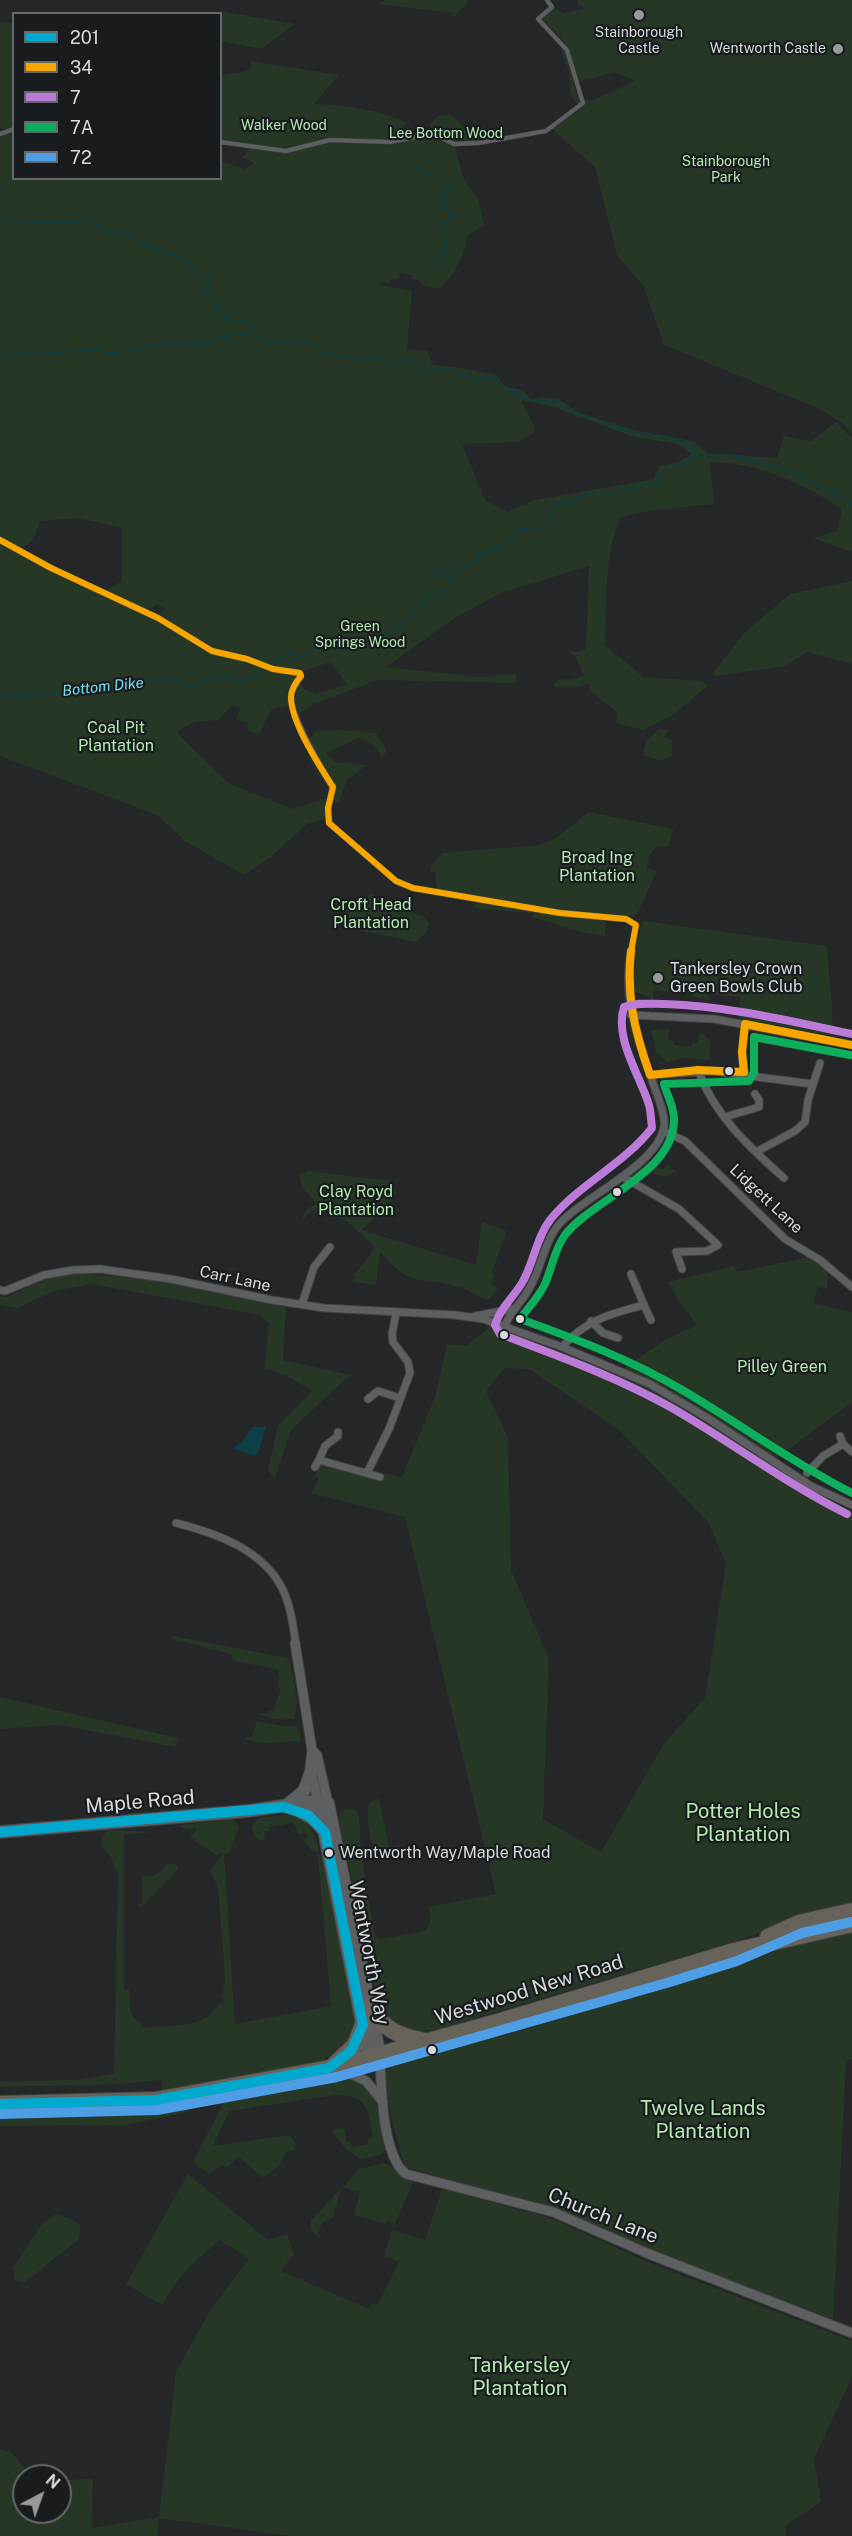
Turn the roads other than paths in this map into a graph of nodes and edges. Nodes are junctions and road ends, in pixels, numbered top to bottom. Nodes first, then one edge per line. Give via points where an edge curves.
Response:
1 (547, 0) edge
2 (222, 142) edge
3 (0, 540) edge
4 (631, 1015) junction
5 (745, 1024) junction
6 (852, 1045) edge
7 (820, 1063) dead end
8 (698, 1070) junction
9 (744, 1072) junction
10 (650, 1075) junction
11 (812, 1084) junction
12 (759, 1098) dead end
13 (725, 1117) junction
14 (663, 1131) junction
15 (756, 1152) junction
16 (623, 1176) junction
17 (784, 1178) dead end
18 (671, 1245) dead end
19 (330, 1247) dead end
20 (676, 1252) junction
21 (682, 1269) dead end
22 (632, 1274) dead end
23 (852, 1287) edge
24 (0, 1290) edge
25 (302, 1304) junction
26 (644, 1305) junction
27 (512, 1309) junction
28 (396, 1313) junction
29 (469, 1316) junction
30 (651, 1320) dead end
31 (591, 1321) junction
32 (505, 1326) junction
33 (618, 1338) dead end
34 (562, 1347) junction
35 (400, 1398) junction
36 (369, 1399) dead end
37 (338, 1431) dead end
38 (840, 1436) dead end
39 (843, 1444) junction
40 (852, 1452) edge
41 (368, 1473) junction
42 (807, 1473) dead end
43 (380, 1477) dead end
44 (852, 1505) edge
45 (176, 1523) dead end
46 (312, 1750) junction
47 (312, 1769) junction
48 (322, 1804) junction
49 (284, 1807) junction
50 (297, 1810) junction
51 (325, 1832) junction
52 (0, 1833) edge
53 (852, 1911) edge
54 (852, 1924) edge
55 (734, 1951) junction
56 (369, 2005) junction
57 (363, 2025) junction
58 (427, 2042) junction
59 (375, 2057) junction
60 (332, 2068) junction
61 (0, 2103) edge
62 (384, 2104) junction
63 (852, 2334) edge

1 - 2 street via 552,7 538,19 568,50 576,71 576,88 584,103 546,131 465,144 433,135 390,142 335,140 286,151
3 - 4 street via 158,618 212,651 297,672 301,676 290,693 291,702 317,763 333,787 329,823 396,881 430,892 633,922 636,925 627,984
4 - 5 street
4 - 10 street
5 - 6 street
5 - 9 street
7 - 11 street
8 - 9 street
8 - 10 street
8 - 13 street
9 - 11 street
10 - 14 street
11 - 15 street via 807,1116 801,1126
12 - 13 street via 760,1106 756,1109
13 - 15 street
14 - 16 street
14 - 23 street, Lidgett Lane via 694,1149 785,1239 820,1260
15 - 17 street
16 - 20 street via 679,1209 721,1247
16 - 27 street via 557,1227 534,1282
18 - 20 street
19 - 25 street via 314,1267
20 - 21 street
22 - 26 street
24 - 25 street, Carr Lane via 44,1275 100,1269
25 - 28 street, Carr Lane
26 - 30 street
26 - 31 street
27 - 29 street, Carr Lane
27 - 32 street
28 - 29 street, Carr Lane
28 - 35 street via 393,1342 408,1362 410,1373
29 - 32 street, Carr Lane
31 - 33 street via 603,1333
31 - 34 street via 573,1333
32 - 34 street, Carr Lane
34 - 44 street, Carr Lane via 650,1384 811,1486
35 - 36 street via 378,1391
35 - 41 street
37 - 41 street via 317,1463
38 - 39 street
39 - 40 street
39 - 42 street via 819,1459
41 - 43 street
45 - 46 street, Wentworth Way via 240,1546 270,1572 281,1588 290,1612
46 - 47 street, Wentworth Way
46 - 48 street, Wentworth Way via 317,1755
47 - 48 street, Wentworth Way
47 - 49 street via 304,1791
48 - 49 street, Maple Road
48 - 50 street, Maple Road
48 - 51 street, Wentworth Way
48 - 56 street, Wentworth Way
49 - 50 street, Maple Road
49 - 52 street, Maple Road
50 - 51 street
51 - 57 street, Wentworth Way
53 - 55 highway, Westwood New Road via 799,1923
54 - 55 highway, Westwood New Road
55 - 58 highway, Westwood New Road
56 - 58 highway via 386,2029 401,2037
56 - 59 street, Wentworth Way
57 - 59 street, Wentworth Way
57 - 60 highway via 355,2045
58 - 59 highway, Westwood New Road
59 - 60 highway, Westwood New Road
59 - 62 street, Church Lane
60 - 61 highway, Westwood New Road via 156,2100
60 - 62 street, Church Lane via 366,2081
62 - 63 street, Church Lane via 394,2158 406,2174 553,2212

